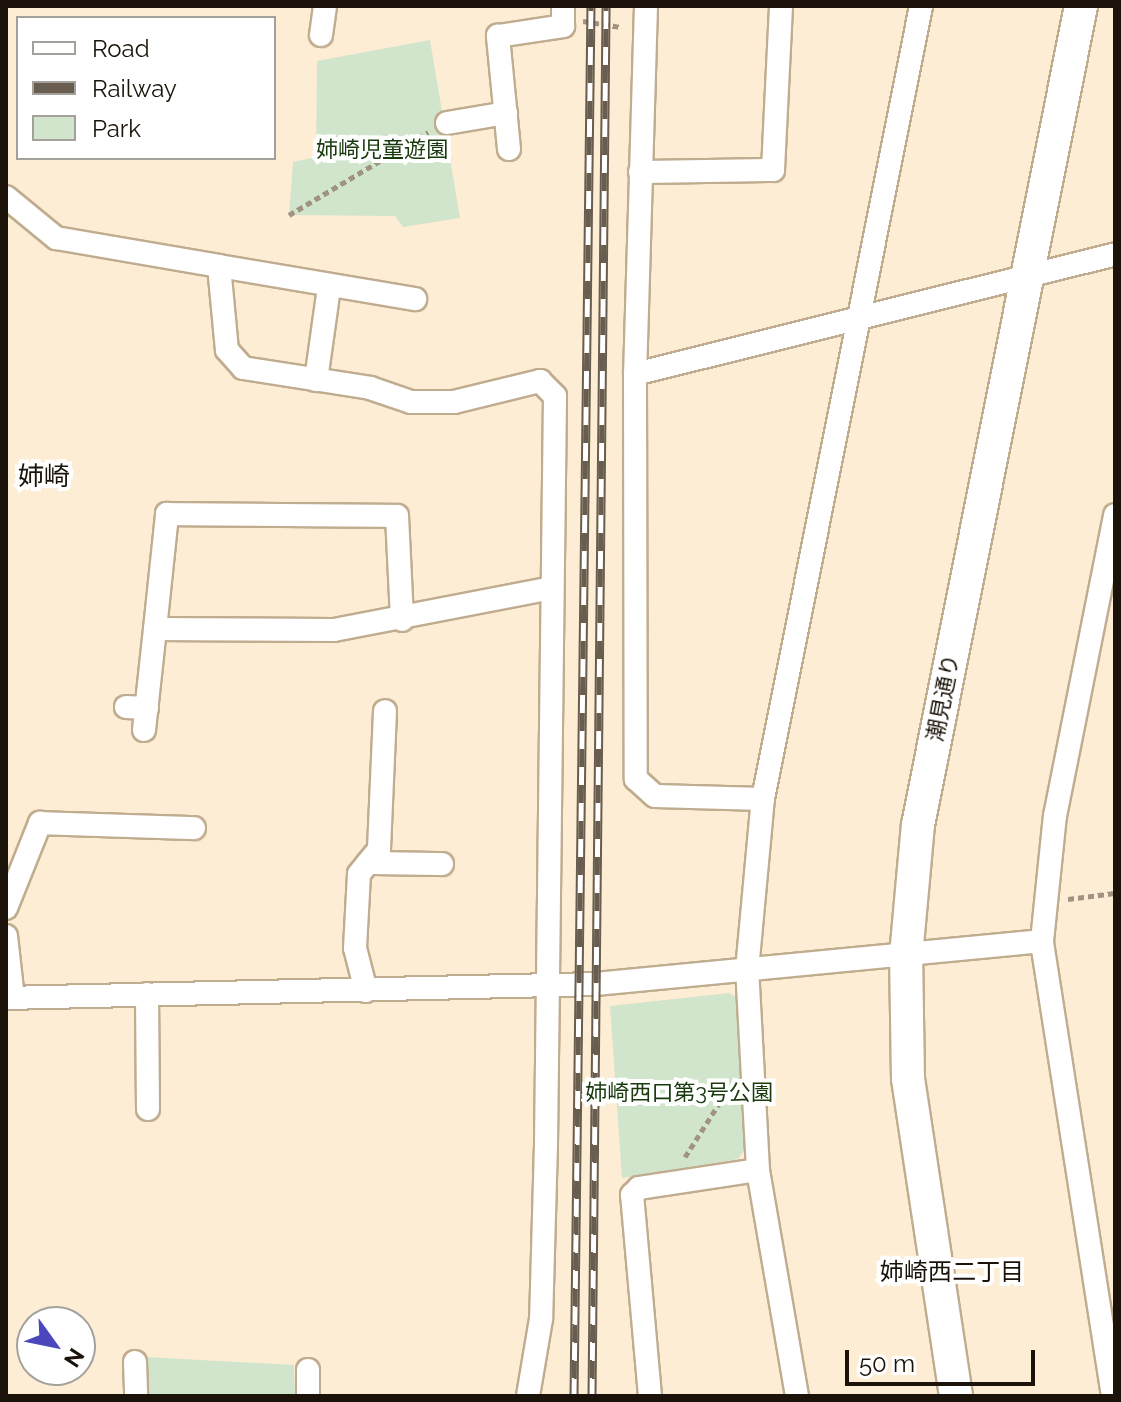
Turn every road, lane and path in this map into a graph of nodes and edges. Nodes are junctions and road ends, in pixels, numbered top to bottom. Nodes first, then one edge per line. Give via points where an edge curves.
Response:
1 (325, 6) edge
2 (563, 6) edge
3 (646, 6) edge
4 (781, 6) edge
5 (921, 6) edge
6 (1081, 6) edge
7 (591, 22) dead end
8 (621, 27) dead end
9 (321, 35) dead end
10 (506, 113) junction
11 (447, 123) joint
12 (509, 149) dead end
13 (640, 172) junction
14 (6, 197) edge
15 (289, 215) dead end
16 (1115, 254) edge
17 (219, 266) junction
18 (1028, 275) junction
19 (329, 288) junction
20 (415, 299) dead end
21 (860, 318) junction
22 (635, 374) junction
23 (316, 380) junction
24 (1115, 515) edge
25 (552, 588) junction
26 (402, 620) junction
27 (155, 629) junction
28 (385, 711) dead end
29 (139, 715) dead end
30 (763, 799) junction
31 (194, 828) dead end
32 (368, 863) junction
33 (442, 864) dead end
34 (1115, 893) edge
35 (1073, 898) dead end
36 (6, 908) edge
37 (6, 936) edge
38 (1042, 941) junction
39 (906, 956) junction
40 (747, 970) junction
41 (548, 986) junction
42 (366, 991) junction
43 (147, 994) junction
44 (10, 998) edge
45 (733, 1082) dead end
46 (148, 1109) dead end
47 (679, 1168) dead end
48 (758, 1170) junction
49 (135, 1362) dead end
50 (308, 1370) dead end
51 (136, 1396) edge
52 (308, 1396) edge
53 (528, 1396) edge
54 (650, 1396) edge
55 (797, 1396) edge
56 (956, 1396) edge
57 (1113, 1396) edge

1 - 9 street
2 - 10 street via 563,26 498,36
3 - 13 street
4 - 13 street via 773,170
5 - 21 street
6 - 18 street, 潮見通り
7 - 8 path
10 - 11 street
10 - 12 street
11 - 15 path
13 - 22 street
14 - 17 street via 56,238
16 - 18 street
17 - 19 street
17 - 23 street via 220,318 234,359 261,374
18 - 21 street
18 - 39 street, 潮見通り via 918,825
19 - 20 street
19 - 23 street
21 - 22 street
21 - 30 street
22 - 30 street via 636,779 655,796
23 - 25 street via 411,402 454,402 549,383 555,396
24 - 38 street via 1055,816
25 - 26 street
25 - 41 street
26 - 27 street via 334,630
26 - 27 street via 397,516 167,514
27 - 29 street
28 - 32 street via 379,849
30 - 40 street
31 - 36 street via 40,823
32 - 33 street
32 - 42 street via 359,874 355,948
34 - 35 path
37 - 44 street
38 - 39 street
38 - 57 street
39 - 40 street
39 - 56 street, 潮見通り via 908,1079
40 - 41 street
40 - 48 street
41 - 42 street
41 - 53 street via 541,1319
42 - 43 street
43 - 44 street
43 - 46 street
45 - 47 path
48 - 54 street via 639,1188 632,1195
48 - 55 street
49 - 51 street
50 - 52 street

